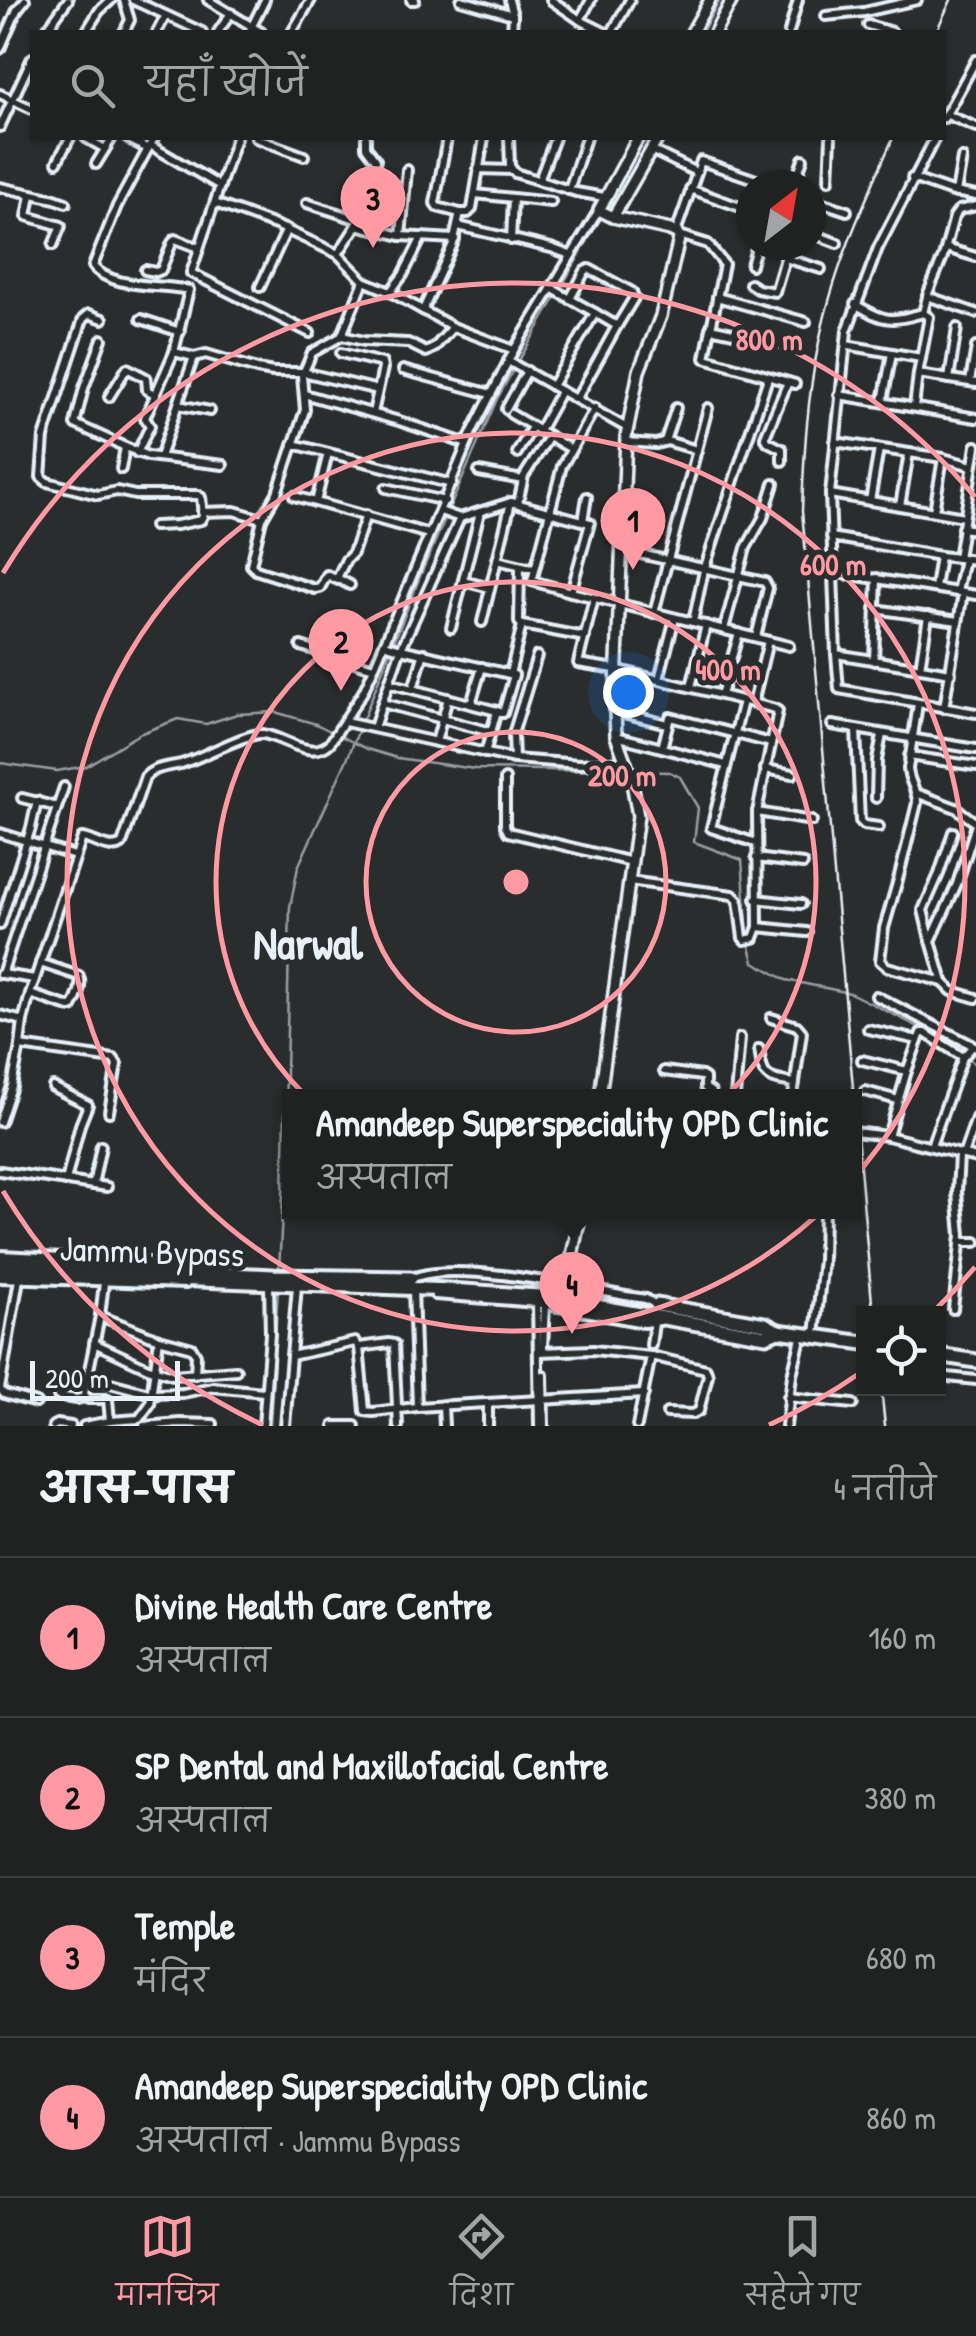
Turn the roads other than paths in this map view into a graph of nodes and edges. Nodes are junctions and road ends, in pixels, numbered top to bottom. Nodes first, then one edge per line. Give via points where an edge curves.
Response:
1 (25, 0) edge
2 (68, 0) edge
3 (111, 0) edge
4 (124, 0) edge
5 (133, 0) edge
6 (265, 0) edge
7 (311, 0) edge
8 (461, 0) edge
9 (509, 0) edge
10 (551, 0) edge
11 (591, 0) edge
12 (630, 0) edge
13 (710, 0) edge
14 (732, 0) edge
15 (798, 0) edge
16 (862, 0) edge
17 (915, 0) edge
18 (213, 1) edge
19 (874, 10) junction
20 (864, 12) junction
21 (231, 13) junction
22 (513, 15) junction
23 (826, 16) dead end
24 (165, 17) junction
25 (580, 20) junction
26 (251, 29) edge
27 (867, 29) edge
28 (46, 30) edge
29 (87, 30) edge
30 (125, 30) edge
31 (159, 30) edge
32 (197, 30) edge
33 (219, 30) edge
34 (293, 30) edge
35 (512, 30) edge
36 (603, 30) edge
37 (609, 30) edge
38 (693, 30) edge
39 (716, 30) edge
40 (790, 30) edge
41 (0, 49) edge
42 (976, 60) edge
43 (30, 62) edge
44 (972, 74) edge
45 (0, 94) edge
46 (12, 100) junction
47 (30, 108) edge
48 (946, 112) edge
49 (946, 116) edge
50 (0, 127) edge
51 (976, 127) edge
52 (69, 140) edge
53 (89, 140) edge
54 (111, 140) edge
55 (235, 140) edge
56 (261, 140) edge
57 (366, 140) edge
58 (447, 140) edge
59 (484, 140) edge
60 (509, 140) edge
61 (554, 140) edge
62 (585, 140) edge
63 (637, 140) edge
64 (657, 140) edge
65 (831, 140) edge
66 (934, 140) edge
67 (151, 144) edge
68 (105, 149) junction
69 (651, 150) junction
70 (304, 156) dead end
71 (962, 158) dead end
72 (804, 159) dead end
73 (57, 162) dead end
74 (96, 164) dead end
75 (478, 169) junction
76 (407, 170) dead end
77 (512, 170) junction
78 (800, 170) edge
79 (696, 172) junction
80 (736, 172) edge
81 (912, 178) junction
82 (540, 180) junction
83 (829, 180) dead end
84 (220, 186) junction
85 (0, 187) edge
86 (690, 189) junction
87 (569, 190) junction
88 (956, 193) junction
89 (475, 194) junction
90 (31, 195) junction
91 (976, 196) edge
92 (604, 197) junction
93 (513, 199) junction
94 (306, 202) dead end
95 (551, 202) dead end
96 (215, 203) junction
97 (66, 204) dead end
98 (826, 204) edge
99 (736, 206) edge
100 (976, 206) edge
101 (847, 211) dead end
102 (460, 213) junction
103 (604, 213) junction
104 (358, 222) junction
105 (458, 226) junction
106 (286, 229) junction
107 (677, 234) junction
108 (401, 236) junction
109 (422, 237) junction
110 (454, 239) junction
111 (826, 239) edge
112 (511, 240) junction
113 (836, 243) dead end
114 (53, 245) dead end
115 (199, 248) junction
116 (946, 248) junction
117 (338, 254) junction
118 (570, 255) junction
119 (976, 257) edge
120 (752, 260) edge
121 (784, 260) edge
122 (792, 260) edge
123 (750, 265) dead end
124 (822, 269) dead end
125 (144, 270) dead end
126 (364, 281) junction
127 (750, 284) dead end
128 (260, 288) dead end
129 (556, 291) junction
130 (390, 292) junction
131 (717, 296) junction
132 (927, 296) junction
133 (570, 299) junction
134 (856, 304) junction
135 (423, 310) junction
136 (976, 312) edge
137 (924, 313) junction
138 (595, 314) junction
139 (104, 319) dead end
140 (141, 320) dead end
141 (806, 322) dead end
142 (618, 326) junction
143 (457, 328) junction
144 (710, 328) junction
145 (957, 328) dead end
146 (180, 332) junction
147 (310, 333) dead end
148 (342, 336) junction
149 (102, 339) dead end
150 (784, 344) dead end
151 (846, 345) junction
152 (976, 348) edge
153 (514, 350) junction
154 (174, 352) junction
155 (341, 353) dead end
156 (892, 353) junction
157 (194, 356) junction
158 (921, 358) junction
159 (517, 366) junction
160 (403, 370) dead end
161 (303, 372) junction
162 (918, 374) junction
163 (768, 378) junction
164 (949, 379) junction
165 (973, 383) edge
166 (552, 386) junction
167 (378, 390) junction
168 (560, 390) junction
169 (304, 394) junction
170 (491, 394) junction
171 (156, 395) junction
172 (840, 395) junction
173 (109, 397) dead end
174 (576, 398) junction
175 (883, 401) junction
176 (178, 405) junction
177 (914, 407) junction
178 (595, 408) junction
179 (676, 408) dead end
180 (708, 408) dead end
181 (210, 412) dead end
182 (373, 414) junction
183 (976, 418) edge
184 (627, 428) junction
185 (535, 429) junction
186 (549, 437) junction
187 (666, 441) junction
188 (625, 442) junction
189 (835, 442) junction
190 (293, 444) junction
191 (468, 444) junction
192 (976, 446) edge
193 (126, 448) junction
194 (572, 449) junction
195 (879, 449) junction
196 (697, 450) junction
197 (138, 453) junction
198 (328, 453) junction
199 (909, 453) junction
200 (517, 454) dead end
201 (160, 457) junction
202 (943, 458) junction
203 (782, 461) dead end
204 (223, 465) dead end
205 (972, 466) junction
206 (121, 469) dead end
207 (478, 472) dead end
208 (523, 480) junction
209 (452, 484) junction
210 (774, 484) dead end
211 (386, 488) dead end
212 (830, 494) junction
213 (294, 496) dead end
214 (588, 497) dead end
215 (445, 501) junction
216 (870, 501) junction
217 (316, 502) junction
218 (514, 502) junction
219 (900, 506) junction
220 (440, 511) junction
221 (480, 511) junction
222 (202, 512) junction
223 (550, 512) junction
224 (934, 512) junction
225 (366, 515) junction
226 (964, 517) junction
227 (460, 518) junction
228 (262, 519) junction
229 (583, 521) junction
230 (154, 526) dead end
231 (962, 528) junction
232 (976, 530) edge
233 (430, 534) junction
234 (831, 536) junction
235 (620, 550) junction
236 (940, 556) junction
237 (961, 558) junction
238 (496, 560) junction
239 (976, 560) edge
240 (666, 562) junction
241 (520, 567) junction
242 (535, 569) junction
243 (704, 570) junction
244 (833, 572) junction
245 (738, 577) junction
246 (877, 578) junction
247 (338, 580) junction
248 (463, 581) junction
249 (350, 584) dead end
250 (490, 588) junction
251 (935, 588) junction
252 (571, 592) junction
253 (960, 593) junction
254 (976, 595) edge
255 (594, 598) junction
256 (618, 603) junction
257 (875, 609) junction
258 (654, 612) junction
259 (928, 616) junction
260 (675, 618) junction
261 (958, 621) junction
262 (482, 622) dead end
263 (692, 622) junction
264 (522, 625) junction
265 (706, 625) junction
266 (451, 628) dead end
267 (724, 628) junction
268 (739, 632) junction
269 (584, 637) junction
270 (756, 637) junction
271 (768, 640) junction
272 (301, 646) dead end
273 (790, 646) dead end
274 (393, 647) junction
275 (424, 653) junction
276 (836, 654) junction
277 (536, 656) dead end
278 (874, 661) junction
279 (482, 667) junction
280 (374, 668) junction
281 (920, 668) junction
282 (616, 669) junction
283 (951, 673) junction
284 (510, 674) junction
285 (660, 679) junction
286 (388, 683) junction
287 (691, 687) junction
288 (413, 688) junction
289 (721, 695) junction
290 (448, 698) junction
291 (744, 701) junction
292 (382, 703) junction
293 (753, 703) junction
294 (471, 704) junction
295 (918, 704) junction
296 (944, 708) junction
297 (615, 711) junction
298 (497, 712) junction
299 (976, 713) edge
300 (442, 719) junction
301 (343, 724) junction
302 (667, 724) junction
303 (832, 725) dead end
304 (374, 728) junction
305 (856, 730) junction
306 (491, 732) junction
307 (734, 732) junction
308 (882, 734) junction
309 (616, 736) junction
310 (912, 737) junction
311 (436, 742) junction
312 (771, 742) junction
313 (662, 748) junction
314 (976, 749) edge
315 (484, 752) junction
316 (909, 756) junction
317 (514, 759) junction
318 (726, 766) junction
319 (976, 766) edge
320 (627, 769) junction
321 (765, 770) junction
322 (793, 774) dead end
323 (505, 779) dead end
324 (64, 787) dead end
325 (916, 793) junction
326 (22, 798) dead end
327 (876, 798) dead end
328 (37, 802) junction
329 (57, 807) junction
330 (757, 812) junction
331 (812, 821) dead end
332 (976, 824) edge
333 (879, 827) dead end
334 (0, 832) edge
335 (952, 832) dead end
336 (27, 840) junction
337 (756, 844) junction
338 (44, 846) junction
339 (75, 856) junction
340 (756, 858) junction
341 (632, 862) junction
342 (804, 864) dead end
343 (629, 881) junction
344 (756, 899) junction
345 (802, 904) dead end
346 (0, 924) edge
347 (758, 927) junction
348 (807, 932) dead end
349 (931, 942) junction
350 (40, 963) junction
351 (1, 974) edge
352 (35, 979) junction
353 (943, 982) junction
354 (30, 994) junction
355 (876, 996) dead end
356 (976, 998) edge
357 (0, 1015) edge
358 (771, 1018) dead end
359 (23, 1020) junction
360 (868, 1028) dead end
361 (740, 1038) dead end
362 (918, 1040) junction
363 (20, 1046) junction
364 (759, 1049) dead end
365 (969, 1051) edge
366 (862, 1060) dead end
367 (907, 1071) junction
368 (664, 1072) dead end
369 (795, 1083) junction
370 (53, 1087) dead end
371 (601, 1089) edge
372 (706, 1089) edge
373 (736, 1089) edge
374 (795, 1089) edge
375 (865, 1092) dead end
376 (898, 1100) junction
377 (109, 1112) dead end
378 (976, 1118) edge
379 (0, 1122) edge
380 (862, 1133) edge
381 (888, 1136) junction
382 (101, 1146) dead end
383 (931, 1146) junction
384 (961, 1155) junction
385 (976, 1158) edge
386 (0, 1171) edge
387 (66, 1181) junction
388 (94, 1185) junction
389 (107, 1188) dead end
390 (580, 1219) edge
391 (824, 1219) edge
392 (961, 1242) junction
393 (976, 1242) edge
394 (0, 1255) edge
395 (0, 1263) edge
396 (0, 1275) edge
397 (207, 1277) junction
398 (19, 1279) junction
399 (271, 1281) junction
400 (297, 1282) junction
401 (104, 1283) junction
402 (566, 1285) junction
403 (414, 1286) junction
404 (540, 1301) junction
405 (657, 1305) joint
406 (953, 1309) dead end
407 (100, 1316) junction
408 (668, 1319) junction
409 (654, 1323) junction
410 (778, 1331) junction
411 (808, 1335) junction
412 (159, 1339) junction
413 (856, 1342) edge
414 (94, 1343) junction
415 (651, 1345) dead end
416 (359, 1347) junction
417 (541, 1352) junction
418 (291, 1356) junction
419 (651, 1356) junction
420 (946, 1356) edge
421 (976, 1361) edge
422 (154, 1370) junction
423 (236, 1370) dead end
424 (195, 1374) junction
425 (88, 1376) junction
426 (946, 1377) edge
427 (976, 1380) edge
428 (264, 1392) junction
429 (150, 1394) junction
430 (644, 1394) junction
431 (58, 1396) dead end
432 (84, 1397) junction
433 (788, 1397) junction
434 (541, 1400) junction
435 (36, 1403) dead end
436 (488, 1403) junction
437 (853, 1404) dead end
438 (443, 1405) junction
439 (417, 1407) junction
440 (397, 1409) junction
441 (668, 1413) dead end
442 (112, 1423) edge
443 (213, 1424) edge
444 (53, 1426) edge
445 (70, 1426) edge
446 (84, 1426) edge
447 (144, 1426) edge
448 (263, 1426) edge
449 (285, 1426) edge
450 (334, 1426) edge
451 (354, 1426) edge
452 (398, 1426) edge
453 (444, 1426) edge
454 (488, 1426) edge
455 (542, 1426) edge
456 (637, 1426) edge
457 (786, 1426) edge

1 - 41 street
2 - 28 street
3 - 29 street
4 - 30 street via 130,20
5 - 24 street
6 - 26 street
7 - 34 street
8 - 22 street
9 - 22 street
10 - 25 street
11 - 25 street
12 - 37 street
13 - 38 main road
14 - 39 main road
15 - 40 street
16 - 20 street
17 - 19 street
18 - 21 street
19 - 20 street
19 - 27 street
20 - 23 street
21 - 26 street
21 - 33 street
22 - 35 street
24 - 31 street
24 - 32 street
25 - 36 street
42 - 44 street
43 - 46 street
44 - 48 street
45 - 46 street
46 - 47 street
46 - 50 street
49 - 51 street
52 - 73 street
53 - 68 street
54 - 68 street
55 - 84 street
56 - 70 street
57 - 104 street via 376,160
58 - 102 street via 436,203
59 - 75 street
60 - 77 street
61 - 82 street
62 - 87 street
63 - 92 main road
64 - 69 main road
65 - 83 street
66 - 81 street
67 - 84 street
67 - 146 street via 92,266 126,282 188,290
68 - 74 street
69 - 79 street
69 - 103 main road
71 - 88 street
72 - 78 street
75 - 77 street
75 - 89 street
76 - 108 street
77 - 82 street
79 - 80 street via 704,161
79 - 86 street
81 - 88 street
81 - 134 street
82 - 87 street
84 - 96 street
85 - 90 street
86 - 99 street
86 - 107 street
87 - 92 street
88 - 91 street
89 - 93 street
89 - 102 street via 470,212
90 - 97 street
90 - 114 street via 27,216 61,226
92 - 103 main road
93 - 95 street
93 - 112 street
94 - 104 street
96 - 106 street
96 - 115 street
98 - 101 street
100 - 116 street via 956,213
102 - 105 street
103 - 107 main road
103 - 118 street
104 - 108 street
104 - 117 street
105 - 110 street
105 - 112 street
106 - 117 street
106 - 128 street
107 - 131 street via 708,244 722,260
107 - 184 main road
108 - 109 street
109 - 110 street
109 - 130 street
110 - 135 street
111 - 113 street
112 - 118 street
115 - 125 street via 175,239 161,270
115 - 147 street via 194,277
116 - 119 street
116 - 132 street
117 - 126 street
118 - 129 street
120 - 123 street
121 - 127 street via 774,293
122 - 124 street
126 - 130 street
126 - 148 street
129 - 133 street
129 - 153 street
130 - 135 street
131 - 141 street
131 - 144 street
132 - 136 street
132 - 137 street
133 - 138 street
133 - 142 street via 586,269 632,292
134 - 137 street via 878,318
134 - 151 street
135 - 143 street
137 - 158 street via 929,318
138 - 142 street
138 - 166 street
139 - 222 street via 82,319 44,437 42,478 98,495 198,495
140 - 146 street
142 - 174 street
143 - 148 street via 426,352 408,343
143 - 153 street
144 - 150 street
144 - 163 street via 707,360
145 - 164 street
146 - 154 street
148 - 161 street via 316,350
149 - 193 street via 74,424
151 - 156 street
151 - 172 street
152 - 165 street
153 - 159 street
154 - 157 street
154 - 171 street
155 - 167 street via 382,363
156 - 158 street
156 - 175 street
157 - 161 street
157 - 176 street
158 - 162 street
159 - 166 street
159 - 170 street
159 - 185 street via 509,412
160 - 170 street
161 - 167 street
161 - 169 street
162 - 164 street
162 - 177 street
163 - 203 street via 791,383 765,437 782,449
163 - 243 street
164 - 165 street
166 - 168 street
167 - 182 street
168 - 174 street
168 - 185 street
169 - 182 street
169 - 190 street
170 - 191 street
171 - 173 street via 144,376 127,368
171 - 197 street
172 - 175 street
172 - 189 street
174 - 178 street
175 - 177 street
176 - 181 street
176 - 201 street
177 - 183 street
178 - 184 street
178 - 194 street
179 - 187 street
180 - 196 street
182 - 191 street
184 - 188 main road
185 - 186 street
185 - 200 street
186 - 194 street
186 - 208 street
187 - 188 street
187 - 196 street
188 - 235 main road
189 - 195 street
189 - 212 street
190 - 198 street
190 - 228 street
191 - 209 street
192 - 205 street
193 - 197 street
193 - 206 street
194 - 223 street
195 - 199 street
195 - 216 street
196 - 240 street
197 - 201 street
198 - 209 street
198 - 217 street
199 - 202 street
199 - 219 street
201 - 204 street
202 - 205 street
202 - 224 street
205 - 226 street
207 - 208 street
208 - 218 street
209 - 215 street
210 - 245 street
211 - 215 street
212 - 216 street
212 - 234 street
213 - 217 street
214 - 229 street
215 - 220 street
216 - 219 street
217 - 225 street
218 - 221 street
218 - 223 street
218 - 238 street
219 - 224 street
220 - 227 street
220 - 233 street
221 - 227 street
221 - 248 street
222 - 228 street
222 - 230 street via 198,522
223 - 229 street
223 - 242 street
224 - 226 street
225 - 233 street
225 - 247 street
226 - 231 street
227 - 274 street
228 - 247 street via 252,567 314,589 327,575
229 - 252 street via 590,522
231 - 232 street
231 - 237 street
233 - 274 street
234 - 236 street
234 - 244 street
235 - 240 street
235 - 256 main road
236 - 237 street
236 - 251 street
237 - 239 street
237 - 253 street
238 - 241 street
238 - 250 street
240 - 243 street
240 - 258 street
241 - 242 street
241 - 264 street
242 - 252 street via 532,581
243 - 245 street
243 - 263 street
244 - 246 street
244 - 276 street
245 - 267 street
245 - 270 street via 767,584
246 - 251 street
246 - 257 street
247 - 249 street
248 - 250 street
248 - 266 street
250 - 262 street
251 - 253 street
252 - 255 street
253 - 254 street
253 - 261 street
255 - 256 street
255 - 269 street
256 - 258 street
256 - 282 main road
257 - 259 street
257 - 278 street
258 - 260 street
259 - 261 street
259 - 281 street
260 - 263 street
260 - 285 street
261 - 283 street
263 - 265 street
264 - 269 street
264 - 284 street
265 - 267 street
265 - 287 street
267 - 268 street
268 - 270 street
268 - 289 street
269 - 282 street via 578,663
270 - 271 street
271 - 273 street
271 - 293 street
272 - 280 street
274 - 275 street
274 - 280 street
274 - 286 street
275 - 279 street
275 - 288 street
276 - 278 street
276 - 295 street via 840,689
277 - 317 street via 513,734
278 - 281 street
279 - 284 street
279 - 294 street
280 - 301 street
281 - 283 street
282 - 285 street
282 - 297 main road
283 - 296 street
284 - 298 street via 503,713
285 - 287 street
286 - 288 street
286 - 292 street
287 - 289 street
288 - 290 street
289 - 291 street
290 - 294 street
290 - 300 street
291 - 293 street
291 - 307 street
292 - 300 street
292 - 304 street
293 - 312 street via 777,710
294 - 298 street
295 - 296 street
295 - 310 street
296 - 299 street
297 - 302 street
297 - 309 main road
298 - 306 street
300 - 306 street
300 - 311 street
301 - 304 street
301 - 339 street via 326,748 254,734 151,771 122,844 82,838
302 - 307 street via 674,716
302 - 313 street
303 - 305 street
304 - 311 street
305 - 308 street
305 - 333 street via 860,822
306 - 315 street
307 - 312 street
307 - 318 street
308 - 310 street
308 - 327 street
309 - 313 street
309 - 320 main road
310 - 314 street
310 - 316 street
311 - 315 street
312 - 321 street
313 - 318 street
315 - 317 street
316 - 319 street
316 - 325 street
317 - 320 street
318 - 337 street via 711,828
320 - 341 main road via 638,816
321 - 322 street
321 - 330 street
323 - 341 street via 508,832
324 - 329 street
325 - 332 street via 956,808
325 - 353 street via 879,958 887,967
326 - 328 street
328 - 329 street
328 - 336 street
329 - 338 street
330 - 331 street
330 - 337 street
332 - 349 street
334 - 336 street
335 - 349 street via 923,910
336 - 338 street
336 - 346 street
337 - 340 street
338 - 339 street
338 - 351 street
339 - 350 street
340 - 342 street
340 - 344 street
341 - 343 main road
343 - 347 street via 733,895 743,938 756,937
343 - 371 main road
344 - 345 street
344 - 347 street
347 - 348 street
349 - 353 street
350 - 352 street
350 - 354 street via 79,976 75,1001 69,1007
351 - 352 street
352 - 354 street
353 - 356 street
354 - 359 street
355 - 365 street
357 - 359 street
358 - 369 street via 801,1029
359 - 363 street
360 - 362 street
361 - 373 street
362 - 365 street via 925,1033
362 - 367 street
363 - 377 street via 114,1059
363 - 379 street
364 - 369 street via 766,1076
365 - 383 street
366 - 367 street
367 - 376 street
368 - 372 street via 702,1076
369 - 374 street
370 - 387 street via 88,1104
375 - 376 street
376 - 381 street
378 - 384 street
380 - 381 street
381 - 383 street
382 - 388 street
383 - 384 street
384 - 385 street
384 - 392 street
386 - 387 street
387 - 388 street
388 - 389 street
390 - 402 main road
391 - 411 street
392 - 393 street
392 - 406 street
394 - 397 street via 168,1263
395 - 397 highway, Jammu Bypass
396 - 397 highway, Jammu Bypass
396 - 398 street
397 - 399 highway, Jammu Bypass
397 - 401 street via 178,1285
398 - 401 street
398 - 435 street via 0,1389
399 - 400 highway, Jammu Bypass
399 - 428 street
400 - 403 highway, Jammu Bypass
400 - 418 street
401 - 407 street
402 - 403 street via 426,1272
402 - 405 street
403 - 404 highway, Jammu Bypass
403 - 439 street
404 - 408 highway, Jammu Bypass
404 - 409 street
404 - 417 street
405 - 410 highway, Jammu Bypass
407 - 412 street
407 - 414 street
408 - 409 street
408 - 410 highway, Jammu Bypass via 766,1336
409 - 415 street
410 - 411 highway, Jammu Bypass
411 - 413 highway, Jammu Bypass
411 - 433 street
412 - 422 street
412 - 424 street via 194,1349
414 - 422 street
414 - 425 street
416 - 418 street via 353,1342
416 - 440 street via 365,1410
416 - 440 street via 394,1344
417 - 419 street
417 - 434 street
418 - 449 street
419 - 430 street
419 - 441 street via 708,1372 700,1412
420 - 421 highway
422 - 424 street
422 - 429 street
423 - 424 street
425 - 429 street
425 - 432 street
426 - 427 street
428 - 429 street via 213,1387
428 - 448 street
429 - 442 street via 141,1418
430 - 434 street
430 - 456 street
431 - 432 street
432 - 442 street via 108,1399
433 - 437 street
433 - 457 street
434 - 436 street
434 - 455 street
436 - 438 street
436 - 454 street
438 - 439 street
438 - 453 street
439 - 440 street
440 - 452 street
442 - 446 street
443 - 447 street
444 - 445 street
450 - 451 street

